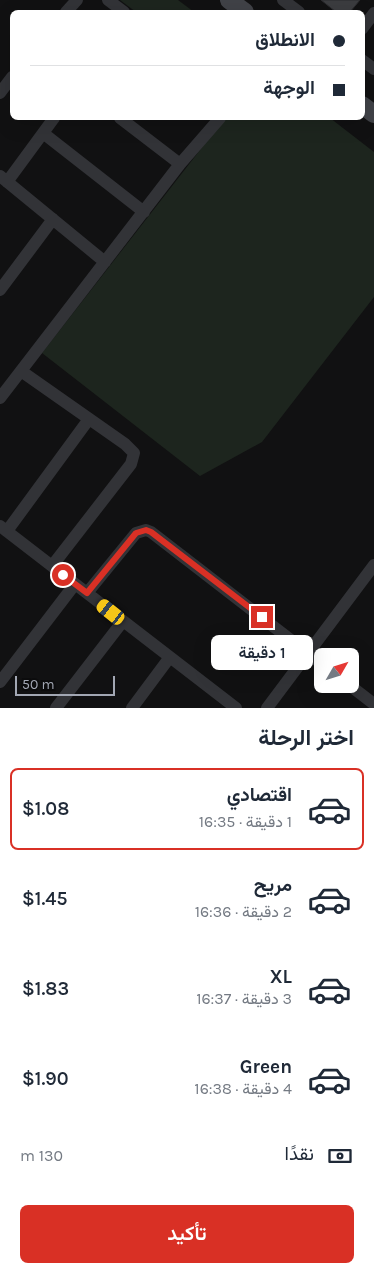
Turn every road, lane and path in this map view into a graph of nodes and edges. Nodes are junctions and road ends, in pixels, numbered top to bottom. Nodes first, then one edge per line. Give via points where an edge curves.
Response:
1 (77, 0) edge
2 (108, 0) edge
3 (229, 0) edge
4 (283, 0) edge
5 (68, 10) edge
6 (121, 10) edge
7 (242, 10) edge
8 (296, 10) edge
9 (374, 13) edge
10 (365, 25) edge
11 (10, 80) edge
12 (0, 93) edge
13 (53, 120) edge
14 (123, 120) edge
15 (218, 120) edge
16 (43, 133) junction
17 (180, 164) junction
18 (4, 179) edge
19 (144, 212) junction
20 (54, 219) junction
21 (106, 262) junction
22 (0, 290) edge
23 (21, 371) junction
24 (5, 381) edge
25 (0, 398) edge
26 (89, 419) junction
27 (3, 528) edge
28 (374, 565) edge
29 (52, 566) junction
30 (75, 584) junction
31 (87, 593) junction
32 (123, 621) junction
33 (310, 654) junction
34 (170, 657) junction
35 (314, 657) edge
36 (0, 682) edge
37 (359, 692) edge
38 (374, 704) edge
39 (56, 708) edge
40 (132, 708) edge
41 (235, 708) edge
42 (266, 708) edge

1 - 5 street
2 - 6 street
3 - 7 main road
4 - 8 street
9 - 10 street
11 - 12 street
13 - 16 street
14 - 17 street
15 - 17 street
16 - 18 street
16 - 19 street
17 - 19 street
18 - 20 street
19 - 21 street
20 - 21 street
20 - 22 street
21 - 23 street
23 - 24 street
23 - 26 street
24 - 25 street
26 - 27 street
26 - 29 street via 131,448 133,459
27 - 29 street
28 - 33 street
29 - 30 street
30 - 31 street
30 - 36 street
31 - 32 street
31 - 33 street via 136,533 146,530
32 - 34 street
32 - 39 street
33 - 35 street
33 - 42 street
34 - 40 street
34 - 41 street
37 - 38 street

